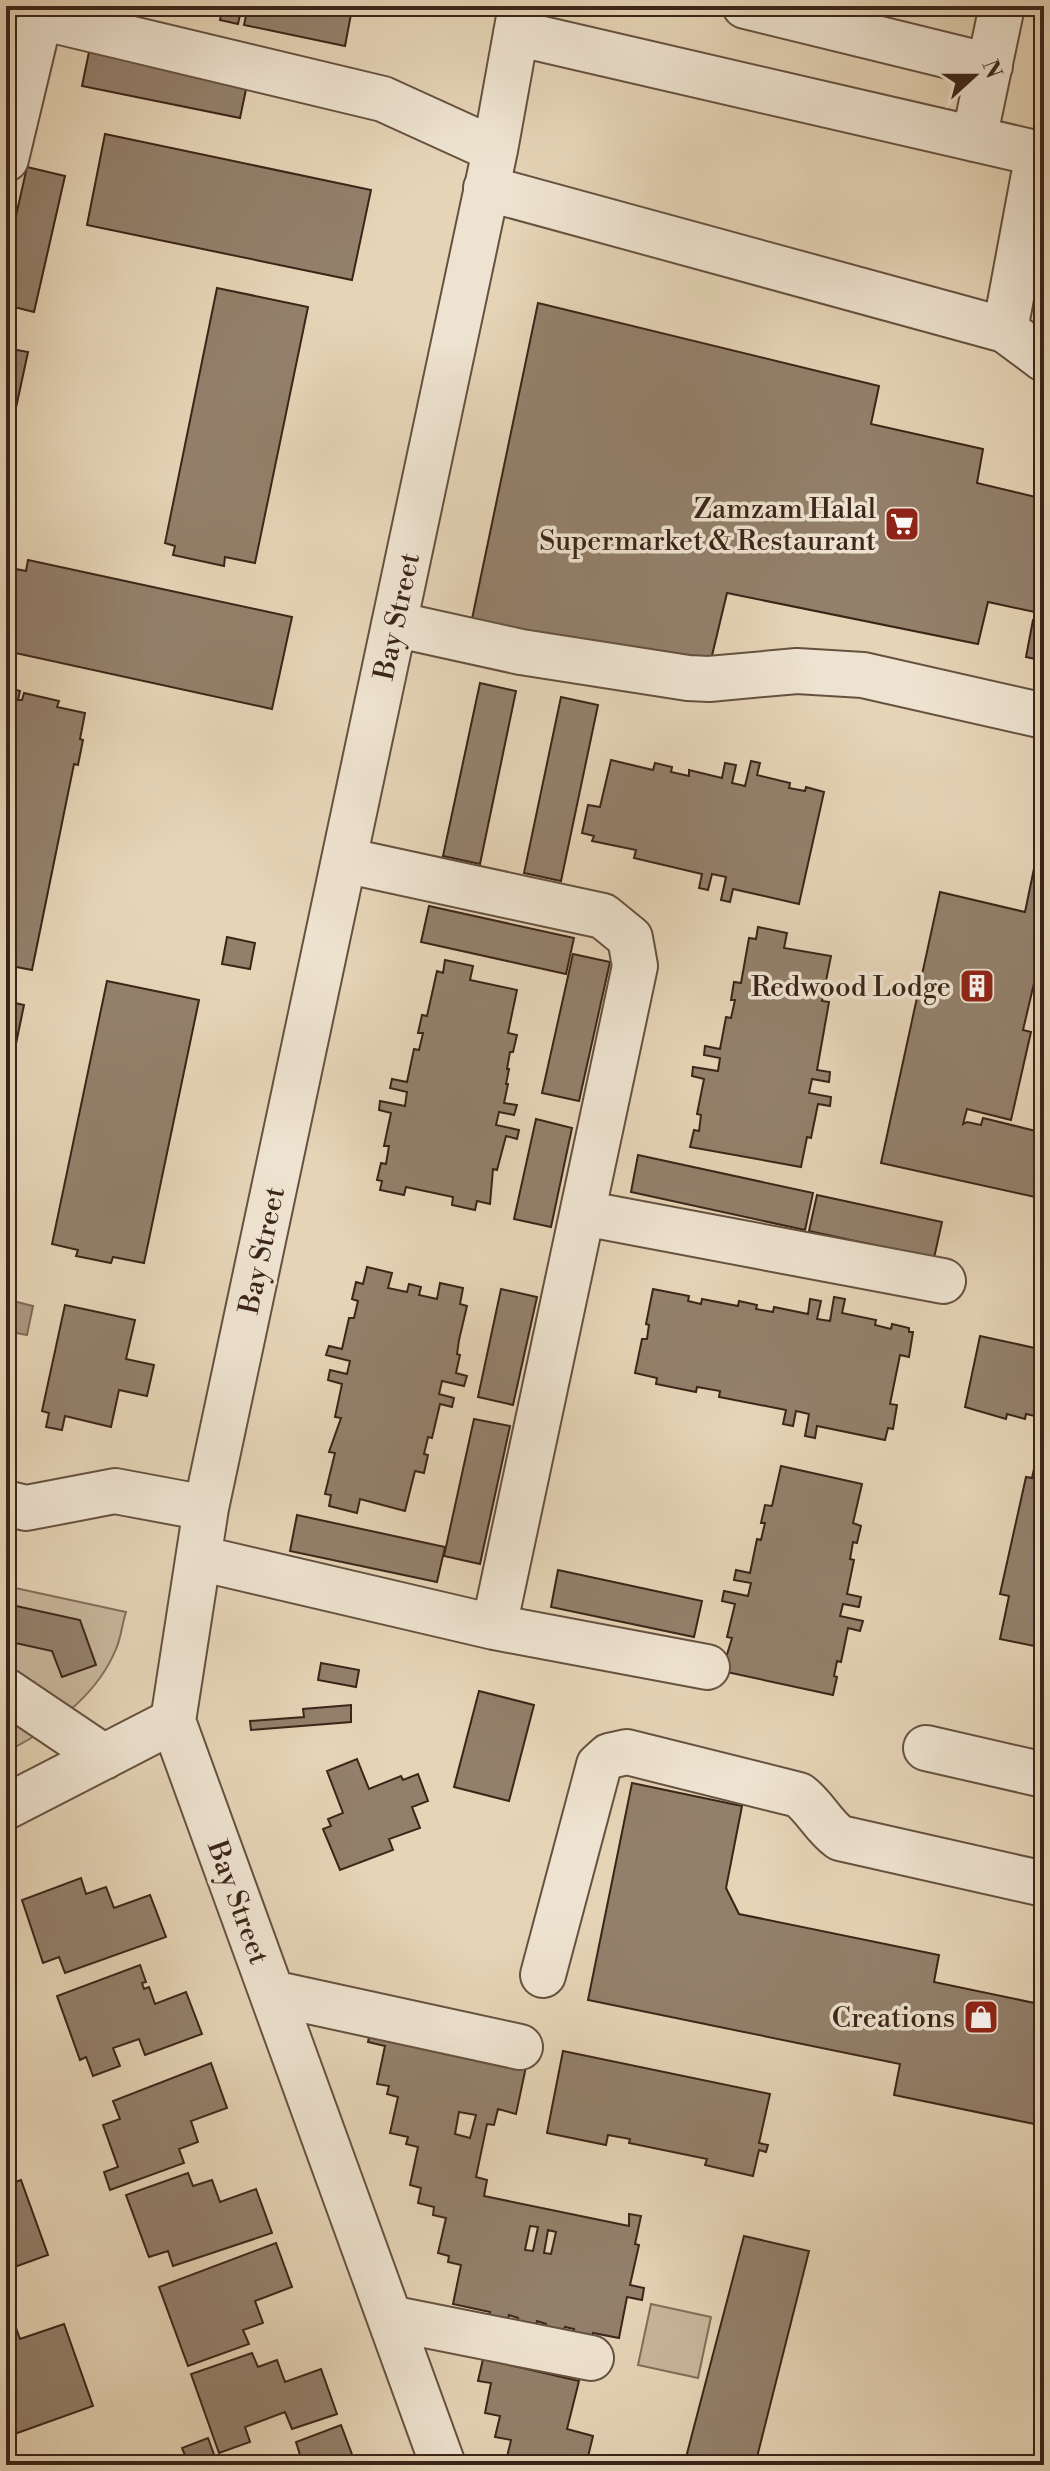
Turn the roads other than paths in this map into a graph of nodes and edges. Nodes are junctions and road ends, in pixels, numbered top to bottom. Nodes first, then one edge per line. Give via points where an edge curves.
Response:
1 (1002, 6) edge
2 (772, 9) edge
3 (519, 19) edge
4 (891, 24) edge
5 (990, 66) junction
6 (974, 139) junction
7 (1041, 154) edge
8 (6, 159) edge
9 (490, 169) junction
10 (1005, 330) junction
11 (1044, 359) edge
12 (394, 624) junction
13 (1044, 716) edge
14 (344, 860) junction
15 (583, 1213) junction
16 (943, 1281) dead end
17 (6, 1503) edge
18 (206, 1508) junction
19 (199, 1558) junction
20 (494, 1627) junction
21 (707, 1667) dead end
22 (6, 1691) edge
23 (173, 1721) junction
24 (926, 1748) dead end
25 (104, 1757) junction
26 (1044, 1775) edge
27 (6, 1807) edge
28 (1044, 1884) edge
29 (543, 1975) dead end
30 (272, 1993) junction
31 (520, 2047) dead end
32 (390, 2318) junction
33 (591, 2358) dead end
34 (443, 2465) edge

1 - 5 street
2 - 4 street
3 - 6 street
3 - 9 street, Bay Street
4 - 5 street
5 - 6 street
6 - 7 street
7 - 10 street
8 - 9 street via 40,17 383,99
9 - 10 street
9 - 12 street, Bay Street
10 - 11 street
12 - 13 street via 521,652 688,678 797,671 863,675
12 - 14 street, Bay Street
14 - 15 street via 603,916 630,938 635,966
14 - 18 street, Bay Street
15 - 16 street
15 - 20 street
17 - 18 street via 26,1508 115,1491
18 - 19 street, Bay Street
19 - 20 street
19 - 23 street, Bay Street
20 - 21 street
22 - 25 street
23 - 25 street
23 - 30 street, Bay Street
24 - 26 street
25 - 27 street
28 - 29 street via 840,1838 799,1795 627,1752 599,1765
30 - 31 street
30 - 32 street, Bay Street
32 - 33 street
32 - 34 street, Bay Street

